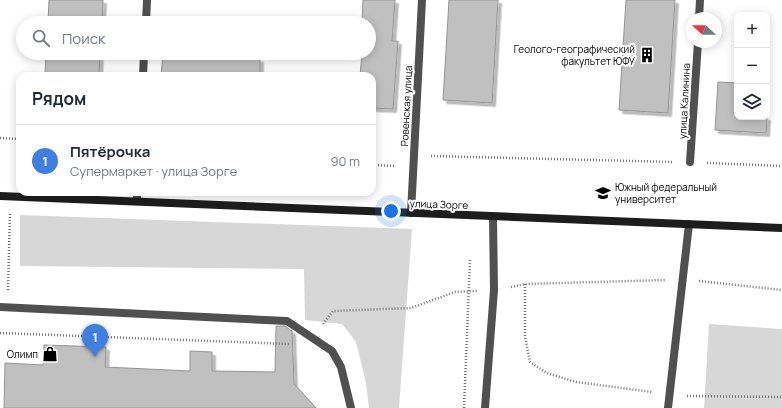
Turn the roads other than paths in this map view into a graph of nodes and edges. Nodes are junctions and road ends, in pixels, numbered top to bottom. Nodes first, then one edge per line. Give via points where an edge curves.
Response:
1 (147, 0) edge
2 (422, 0) edge
3 (700, 0) edge
4 (699, 12) edge
5 (146, 16) edge
6 (698, 48) edge
7 (144, 60) edge
8 (143, 72) edge
9 (690, 162) road end
10 (0, 196) edge
11 (137, 196) edge
12 (137, 201) junction
13 (411, 213) junction
14 (493, 216) junction
15 (689, 224) junction
16 (782, 228) edge
17 (4, 307) edge
18 (351, 408) edge
19 (485, 408) edge
20 (668, 408) edge

1 - 5 street
2 - 13 street, Ровенская улица
3 - 4 street
6 - 9 street, улица Калинина
7 - 8 street
10 - 12 main road, улица Зорге
11 - 12 street
12 - 13 main road, улица Зорге
13 - 14 main road, улица Зорге
14 - 15 main road, улица Зорге
14 - 19 street via 494,290
15 - 16 main road, улица Зорге
15 - 20 street
17 - 18 street via 287,321 332,351 341,367

